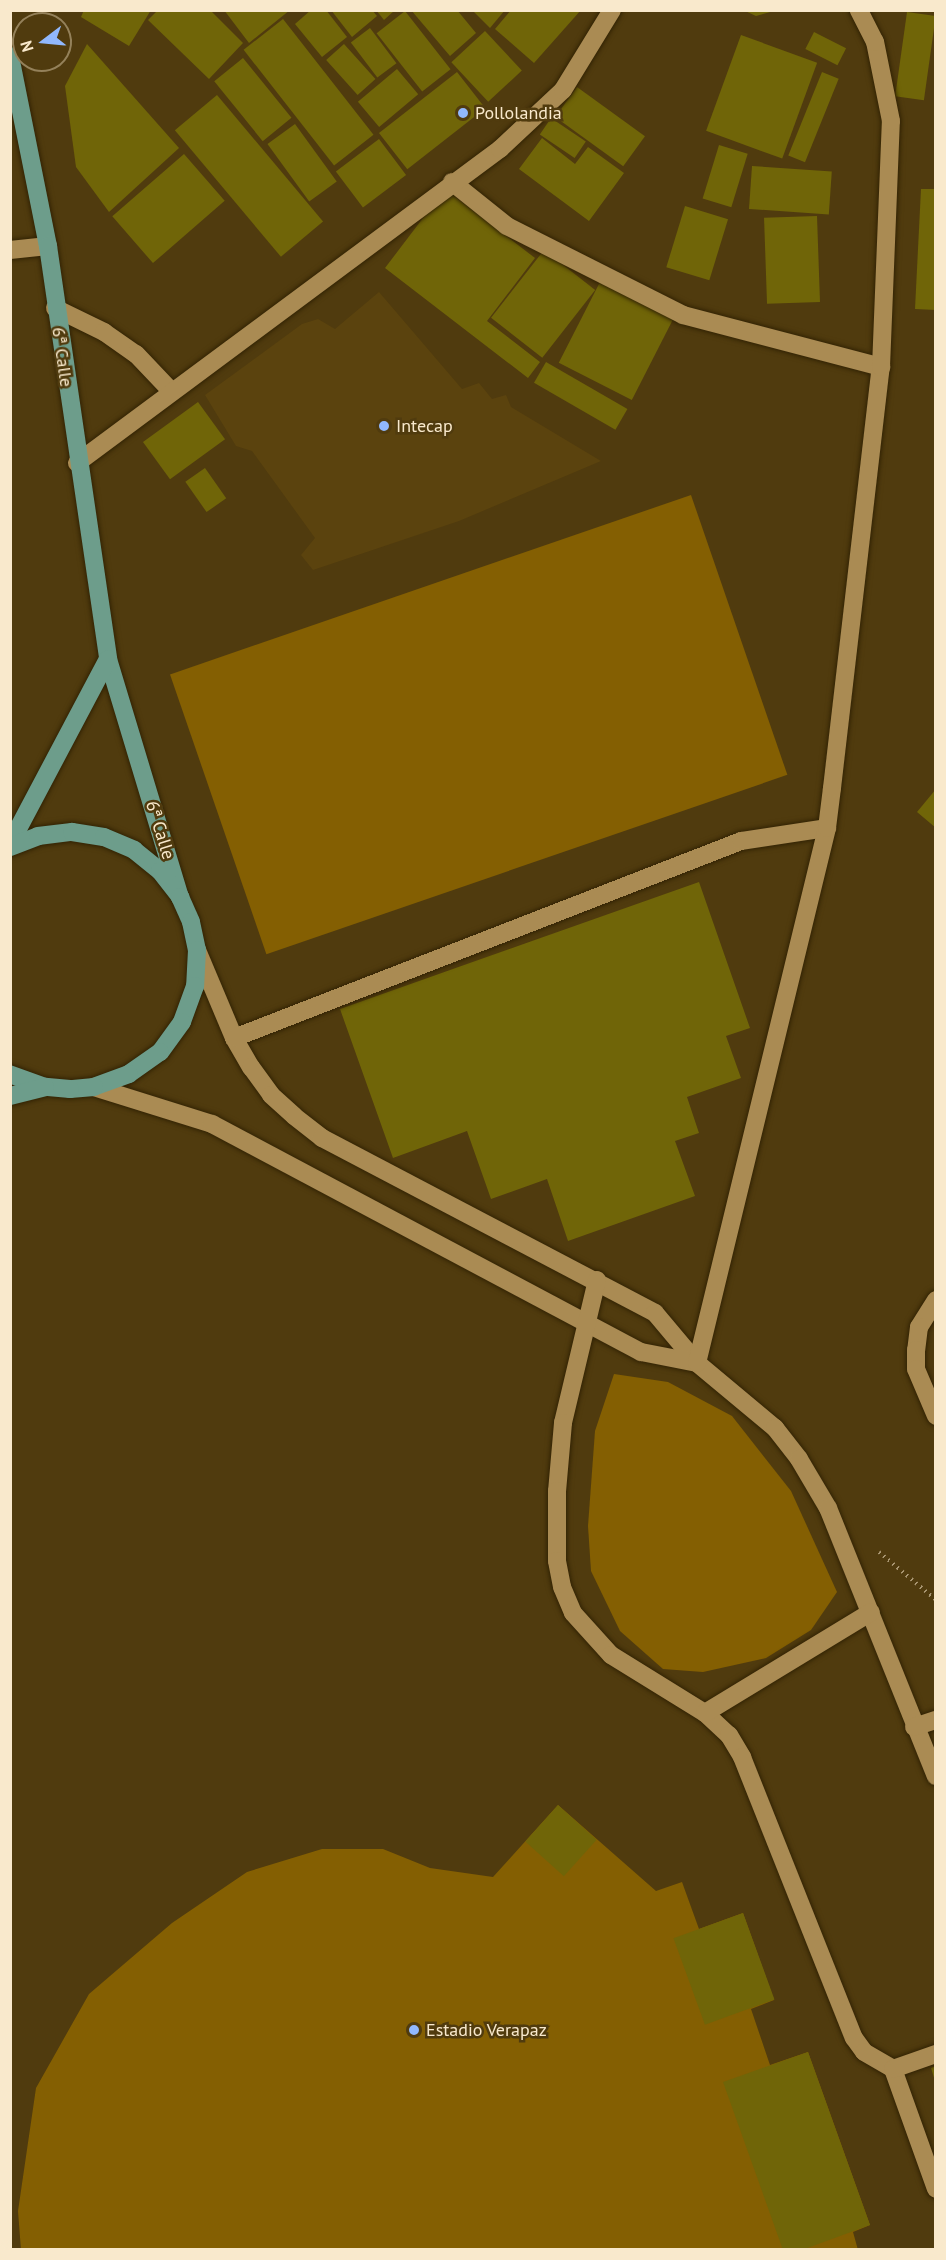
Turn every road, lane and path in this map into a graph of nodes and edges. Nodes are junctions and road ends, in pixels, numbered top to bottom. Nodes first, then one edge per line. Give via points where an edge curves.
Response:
1 (612, 10) edge
2 (860, 10) edge
3 (10, 56) edge
4 (452, 182) junction
5 (48, 246) junction
6 (10, 250) edge
7 (56, 308) junction
8 (881, 367) junction
9 (172, 392) junction
10 (77, 463) junction
11 (108, 659) junction
12 (827, 828) junction
13 (10, 845) edge
14 (180, 897) junction
15 (197, 950) junction
16 (234, 1038) junction
17 (10, 1074) edge
18 (45, 1087) junction
19 (94, 1087) junction
20 (10, 1096) edge
21 (597, 1280) junction
22 (933, 1303) edge
23 (584, 1322) junction
24 (697, 1363) junction
25 (936, 1416) edge
26 (871, 1545) dead end
27 (936, 1600) edge
28 (871, 1612) junction
29 (705, 1713) junction
30 (936, 1720) edge
31 (914, 1727) junction
32 (936, 1776) edge
33 (936, 2054) edge
34 (893, 2069) junction
35 (936, 2189) edge

1 - 4 street via 563,90 500,149
2 - 8 street via 875,42 891,121
3 - 5 main road, 6ª Calle
4 - 8 street via 507,226 683,315
4 - 9 street via 354,260
5 - 6 street
5 - 7 main road, 6ª Calle
7 - 9 street via 104,332 136,354
7 - 10 main road, 6ª Calle
8 - 12 street
9 - 10 street
10 - 11 main road, 6ª Calle
11 - 13 main road
11 - 14 main road, 6ª Calle
12 - 16 street via 741,841
12 - 24 street
13 - 14 main road via 38,836 72,832 104,837 134,850 152,864
14 - 15 main road via 192,922
15 - 16 street
15 - 19 main road via 195,987 182,1022 160,1052 129,1074
16 - 21 street via 271,1095 322,1138
17 - 18 main road
18 - 19 main road
18 - 20 main road
19 - 23 street via 212,1124
21 - 23 street
21 - 24 street via 661,1317
22 - 25 street via 920,1327 916,1369
23 - 24 street via 641,1352
23 - 29 street via 563,1423 557,1491 562,1587 573,1613 611,1655
24 - 28 street via 775,1428 799,1459 828,1508
26 - 27 path
28 - 29 street
28 - 31 street
29 - 34 street via 729,1735 742,1757 854,2038 864,2052
30 - 31 street
31 - 32 street
33 - 34 street
34 - 35 street

